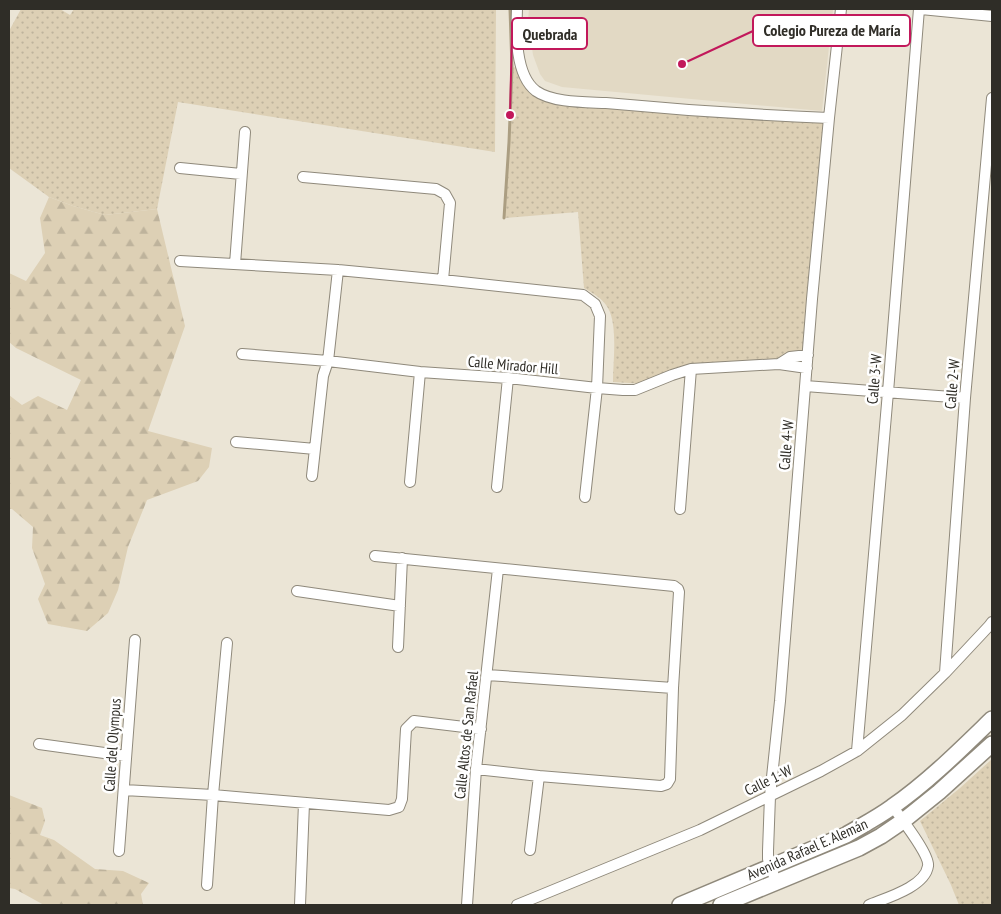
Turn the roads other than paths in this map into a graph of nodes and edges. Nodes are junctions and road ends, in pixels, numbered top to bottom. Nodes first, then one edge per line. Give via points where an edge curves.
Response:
1 (517, 9) edge
2 (841, 9) edge
3 (920, 9) edge
4 (992, 16) edge
5 (992, 98) edge
6 (829, 118) junction
7 (991, 131) edge
8 (245, 132) dead end
9 (180, 168) dead end
10 (241, 174) junction
11 (303, 177) dead end
12 (180, 261) dead end
13 (235, 264) junction
14 (338, 270) junction
15 (443, 280) junction
16 (242, 354) dead end
17 (808, 355) junction
18 (328, 361) junction
19 (779, 364) junction
20 (808, 368) junction
21 (691, 370) junction
22 (420, 372) junction
23 (508, 378) junction
24 (806, 386) junction
25 (597, 388) junction
26 (888, 392) junction
27 (966, 398) junction
28 (236, 442) dead end
29 (315, 449) junction
30 (312, 476) dead end
31 (410, 482) dead end
32 (497, 487) dead end
33 (585, 496) dead end
34 (680, 509) dead end
35 (375, 556) dead end
36 (402, 558) junction
37 (498, 569) junction
38 (297, 592) dead end
39 (400, 606) junction
40 (992, 622) edge
41 (135, 640) dead end
42 (227, 643) dead end
43 (398, 648) dead end
44 (945, 674) junction
45 (487, 675) junction
46 (673, 688) junction
47 (992, 719) edge
48 (481, 729) junction
49 (39, 744) dead end
50 (992, 744) edge
51 (857, 751) junction
52 (126, 756) junction
53 (476, 769) junction
54 (539, 776) junction
55 (124, 790) junction
56 (213, 795) junction
57 (770, 796) junction
58 (304, 803) junction
59 (893, 807) junction
60 (903, 821) junction
61 (530, 850) dead end
62 (119, 851) dead end
63 (770, 866) junction
64 (776, 882) junction
65 (208, 885) dead end
66 (300, 905) edge
67 (467, 905) edge
68 (517, 905) edge
69 (680, 905) edge
70 (721, 905) edge
71 (869, 905) edge

1 - 6 street via 520,66 532,87 543,95 563,100 636,106
2 - 6 street, Calle 4-W
3 - 4 street
3 - 26 street, Calle 3-W
5 - 7 street, Calle 2-W
6 - 17 street, Calle 4-W
7 - 27 street, Calle 2-W
8 - 10 street
9 - 10 street
10 - 13 street
11 - 15 street via 436,189 445,194 450,203
12 - 13 street
13 - 14 street
14 - 15 street
14 - 18 street
15 - 25 street via 583,295 594,304 600,316
16 - 18 street, Calle Mirador Hill
17 - 19 street, Calle Mirador Hill via 790,357
17 - 20 street, Calle 4-W
18 - 22 street, Calle Mirador Hill
18 - 29 street via 323,376
19 - 20 street, Calle Mirador Hill
19 - 21 street, Calle Mirador Hill
20 - 24 street, Calle 4-W
21 - 25 street, Calle Mirador Hill via 635,390
21 - 34 street
22 - 23 street, Calle Mirador Hill
22 - 31 street
23 - 25 street, Calle Mirador Hill
23 - 32 street
24 - 26 street
24 - 57 street, Calle 4-W
25 - 33 street
26 - 27 street
26 - 51 street, Calle 3-W
27 - 44 street, Calle 2-W
28 - 29 street
29 - 30 street
35 - 36 street
36 - 37 street
36 - 39 street
37 - 45 street, Calle Altos de San Rafael
37 - 46 street via 674,586 679,592
38 - 39 street
39 - 43 street
40 - 44 street, Calle 1-W
41 - 52 street, Calle del Olympus
42 - 56 street
44 - 51 street, Calle 1-W via 902,715
45 - 46 street
45 - 48 street, Calle Altos de San Rafael
46 - 54 street via 668,784
47 - 59 main road, Avenida Rafael E. Alemán
48 - 53 street, Calle Altos de San Rafael
48 - 58 street via 414,721 409,725 399,807 389,810
49 - 52 street
50 - 60 main road, Avenida Rafael E. Alemán
51 - 57 street, Calle 1-W
52 - 55 street, Calle del Olympus
53 - 54 street
53 - 67 street, Calle Altos de San Rafael
54 - 61 street
55 - 56 street
55 - 62 street, Calle del Olympus
56 - 58 street
56 - 65 street
57 - 63 street, Calle 4-W
57 - 68 street, Calle 1-W via 700,830
58 - 66 street
59 - 60 street
59 - 63 main road, Avenida Rafael E. Alemán via 846,835
60 - 64 main road, Avenida Rafael E. Alemán via 859,848
60 - 71 street via 926,855 929,865 924,876 913,886
63 - 64 street, Calle 4-W
63 - 69 main road, Avenida Rafael E. Alemán
64 - 70 main road, Avenida Rafael E. Alemán

